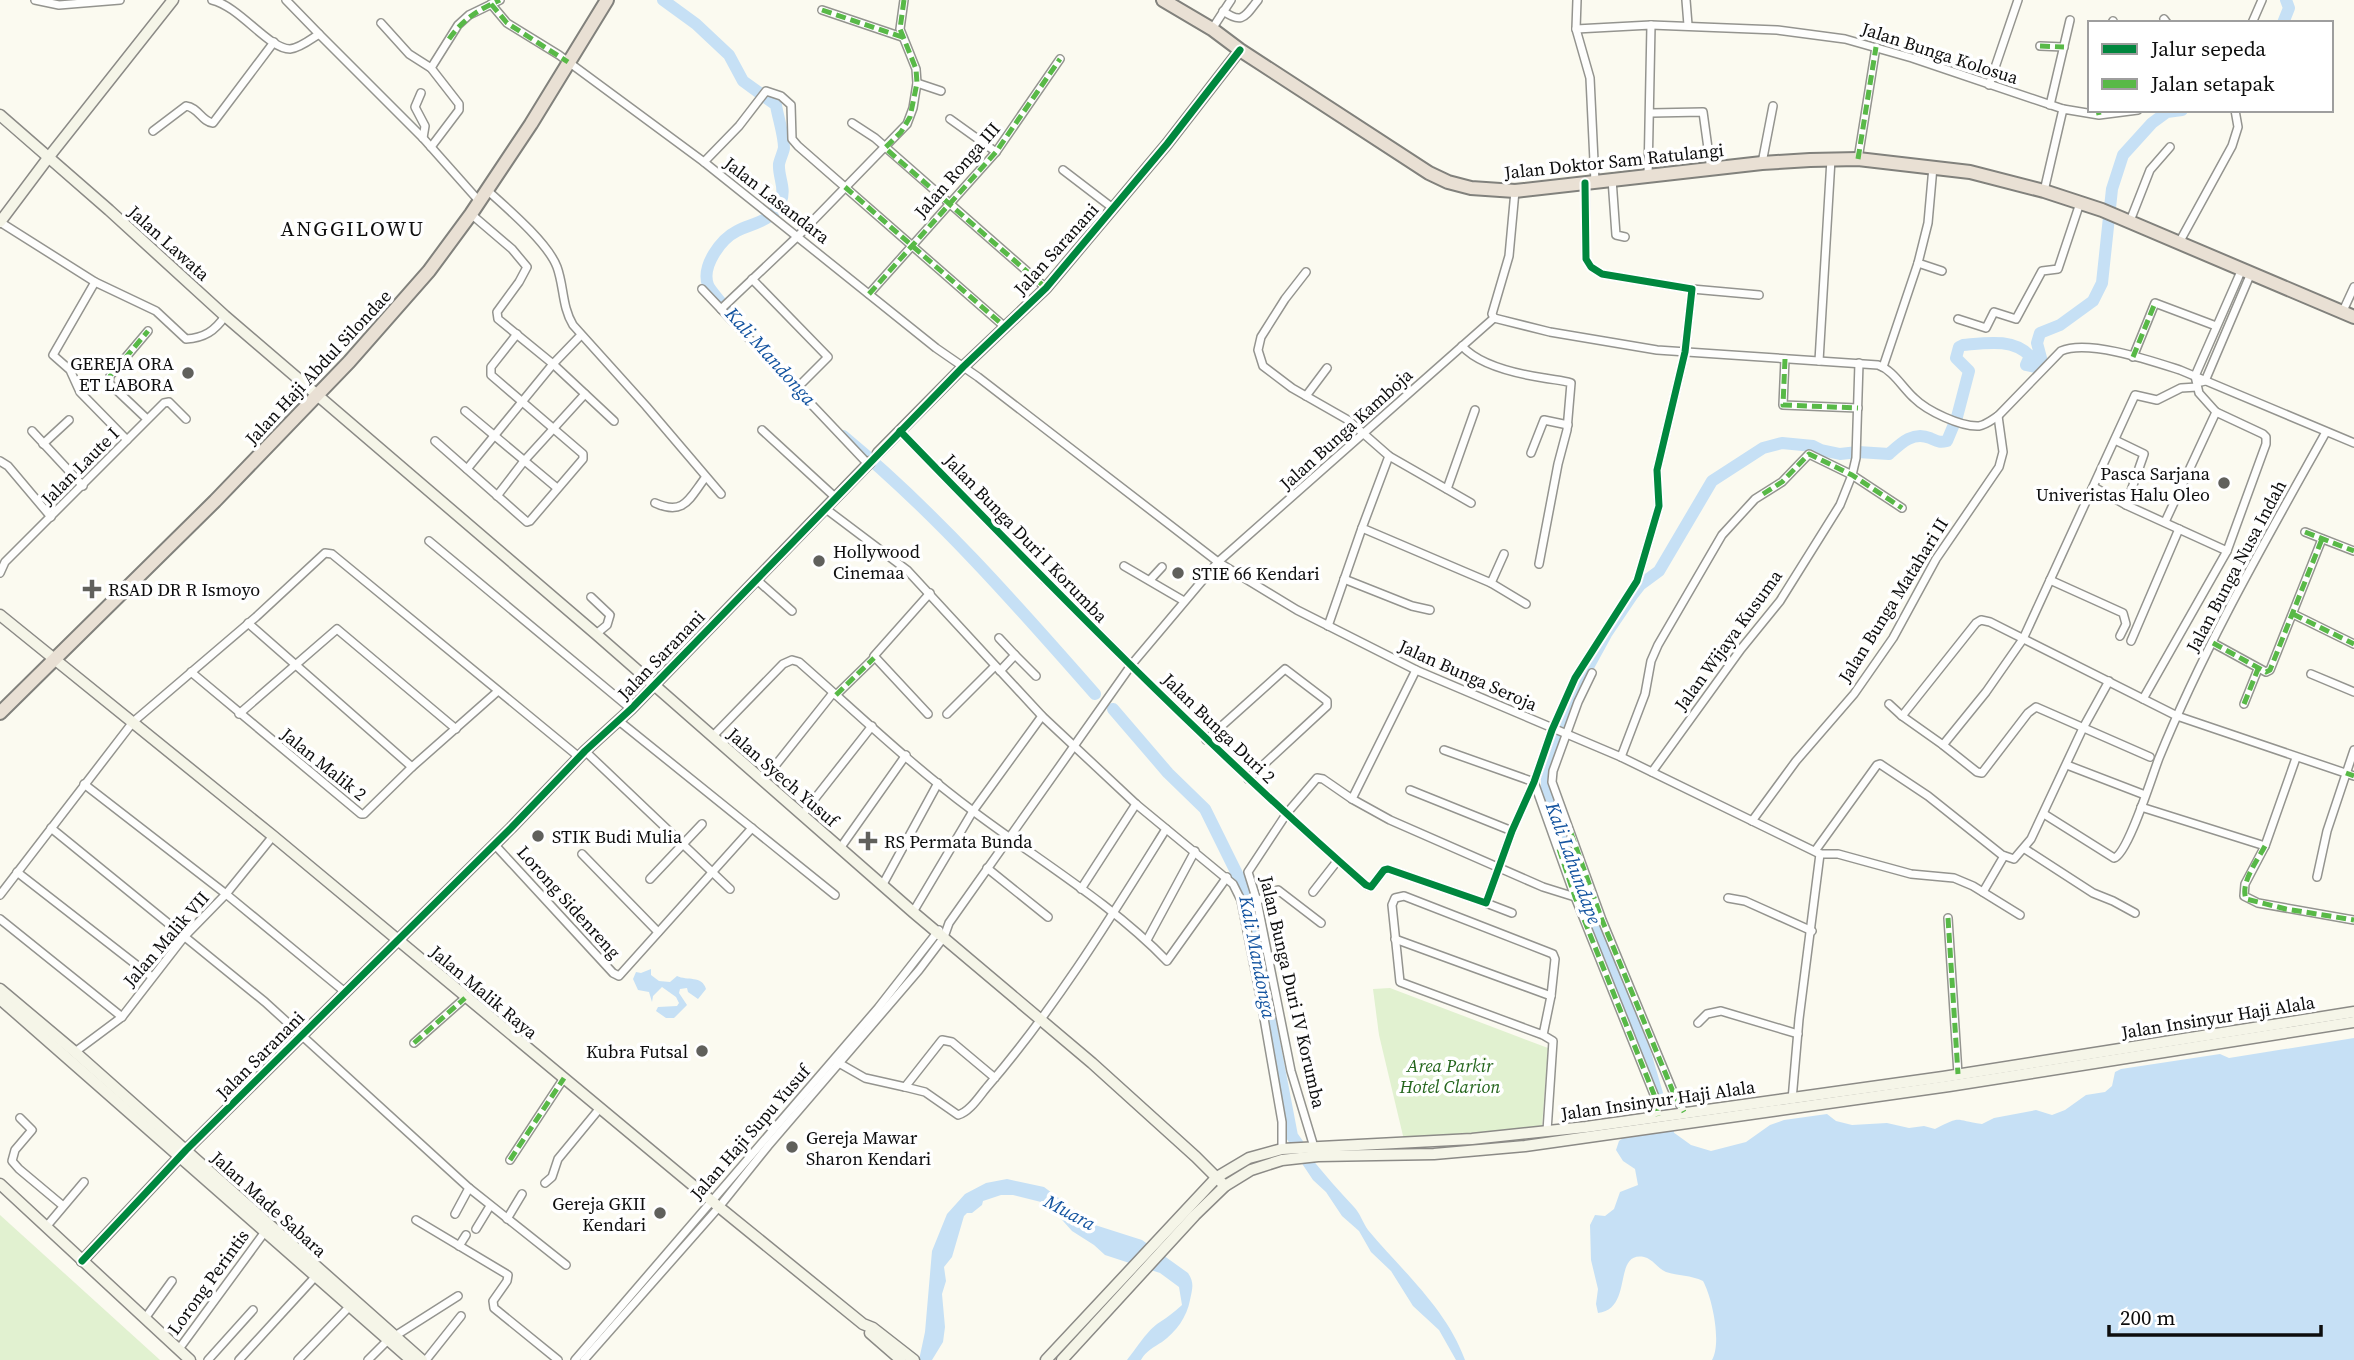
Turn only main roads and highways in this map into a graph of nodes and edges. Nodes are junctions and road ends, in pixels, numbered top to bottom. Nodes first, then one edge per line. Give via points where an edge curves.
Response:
1 (607, 0) edge
2 (1163, 0) edge
3 (2348, 315) edge
4 (0, 713) edge

1 - 4 highway, Jalan Haji Abdul Silondae via 542,107 429,271 215,501
2 - 3 highway, Jalan Doktor Sam Ratulangi via 1429,173 1458,185 1515,191 1830,159 1970,172 2102,210

